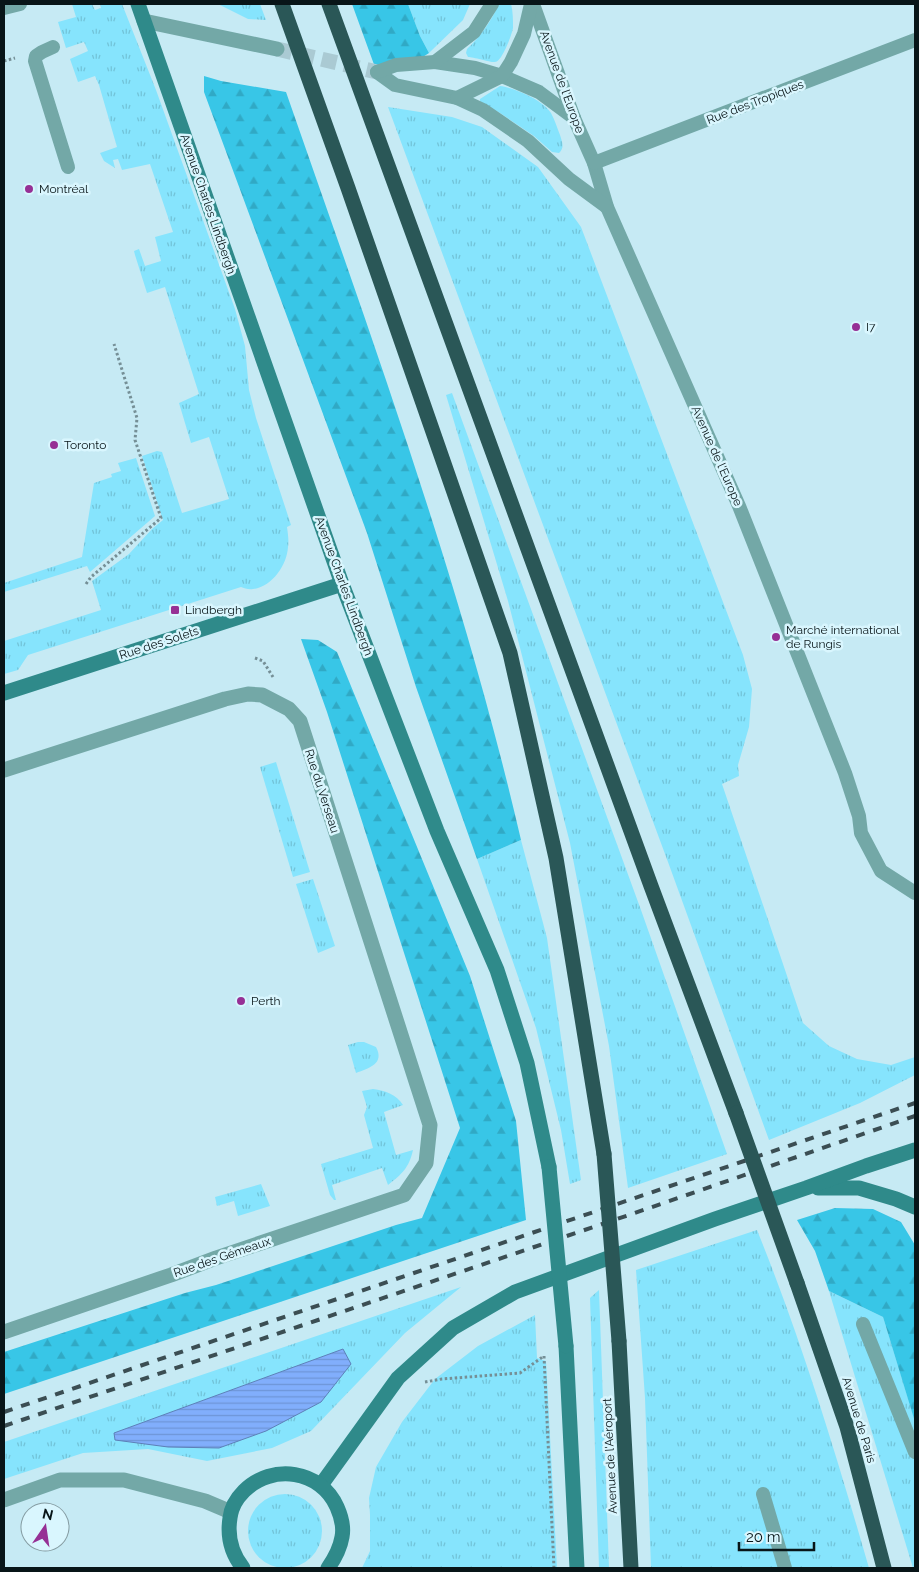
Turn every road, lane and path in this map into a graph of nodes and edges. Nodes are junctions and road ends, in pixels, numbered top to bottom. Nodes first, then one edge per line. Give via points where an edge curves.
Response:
1 (20, 4) edge
2 (138, 4) edge
3 (282, 4) edge
4 (329, 4) edge
5 (492, 4) edge
6 (532, 4) edge
7 (4, 8) edge
8 (144, 21) junction
9 (915, 40) edge
10 (53, 47) dead end
11 (277, 49) tunnel mouth
12 (15, 58) dead end
13 (4, 61) edge
14 (435, 62) junction
15 (502, 76) junction
16 (457, 98) junction
17 (574, 118) junction
18 (594, 163) junction
19 (68, 167) dead end
20 (607, 208) junction
21 (114, 344) dead end
22 (86, 584) dead end
23 (342, 584) junction
24 (255, 658) dead end
25 (274, 681) dead end
26 (4, 693) edge
27 (4, 770) edge
28 (915, 893) edge
29 (915, 1150) edge
30 (426, 1163) joint
31 (806, 1188) junction
32 (915, 1207) edge
33 (863, 1324) dead end
34 (4, 1332) edge
35 (424, 1382) dead end
36 (915, 1452) edge
37 (321, 1485) junction
38 (763, 1494) dead end
39 (4, 1500) edge
40 (231, 1512) junction
41 (242, 1568) edge
42 (328, 1568) edge
43 (554, 1568) edge
44 (577, 1568) edge
45 (631, 1568) edge
46 (785, 1568) edge
47 (884, 1568) edge

1 - 7 lane
2 - 8 main road, Avenue Charles Lindbergh
3 - 45 highway, Avenue de l'Aéroport, bridge via 510,653 556,858 604,1154 619,1341
4 - 47 highway, Avenue de Paris, bridge via 797,1283 847,1427
5 - 14 lane via 474,32
6 - 15 lane via 524,34
6 - 17 lane, Avenue de l'Europe
8 - 11 street
8 - 23 main road, Avenue Charles Lindbergh
9 - 18 lane, Rue des Tropiques
10 - 19 lane via 36,56 35,61
12 - 13 path
14 - 15 lane
14 - 16 lane via 396,65 377,72 395,85
15 - 16 lane
15 - 17 lane via 539,92
16 - 20 lane via 483,110 528,141 568,179
17 - 18 lane, Avenue de l'Europe
18 - 20 lane, Avenue de l'Europe
20 - 28 lane, Avenue de l'Europe via 740,506 845,773 861,833 881,871
21 - 22 path via 137,418 135,440 161,518
23 - 26 main road, Rue des Solets
23 - 44 main road, Avenue Charles Lindbergh, bridge via 437,831 497,970 527,1062 549,1167 566,1346
24 - 25 path via 263,661
27 - 30 street, Rue du Verseau via 248,694 262,696 289,709 300,721 430,1126
29 - 31 main road
30 - 34 street, Rue des Gémeaux via 404,1195
31 - 32 main road via 859,1188
31 - 37 main road via 515,1292 453,1328 398,1378
33 - 36 lane
35 - 43 path via 520,1373 544,1356
37 - 40 main road via 305,1476 287,1473 268,1475 252,1483
37 - 42 main road via 334,1499 341,1517 342,1536 337,1554
38 - 46 lane
39 - 40 street via 60,1480 124,1480 205,1501
40 - 41 main road via 228,1532 232,1550

